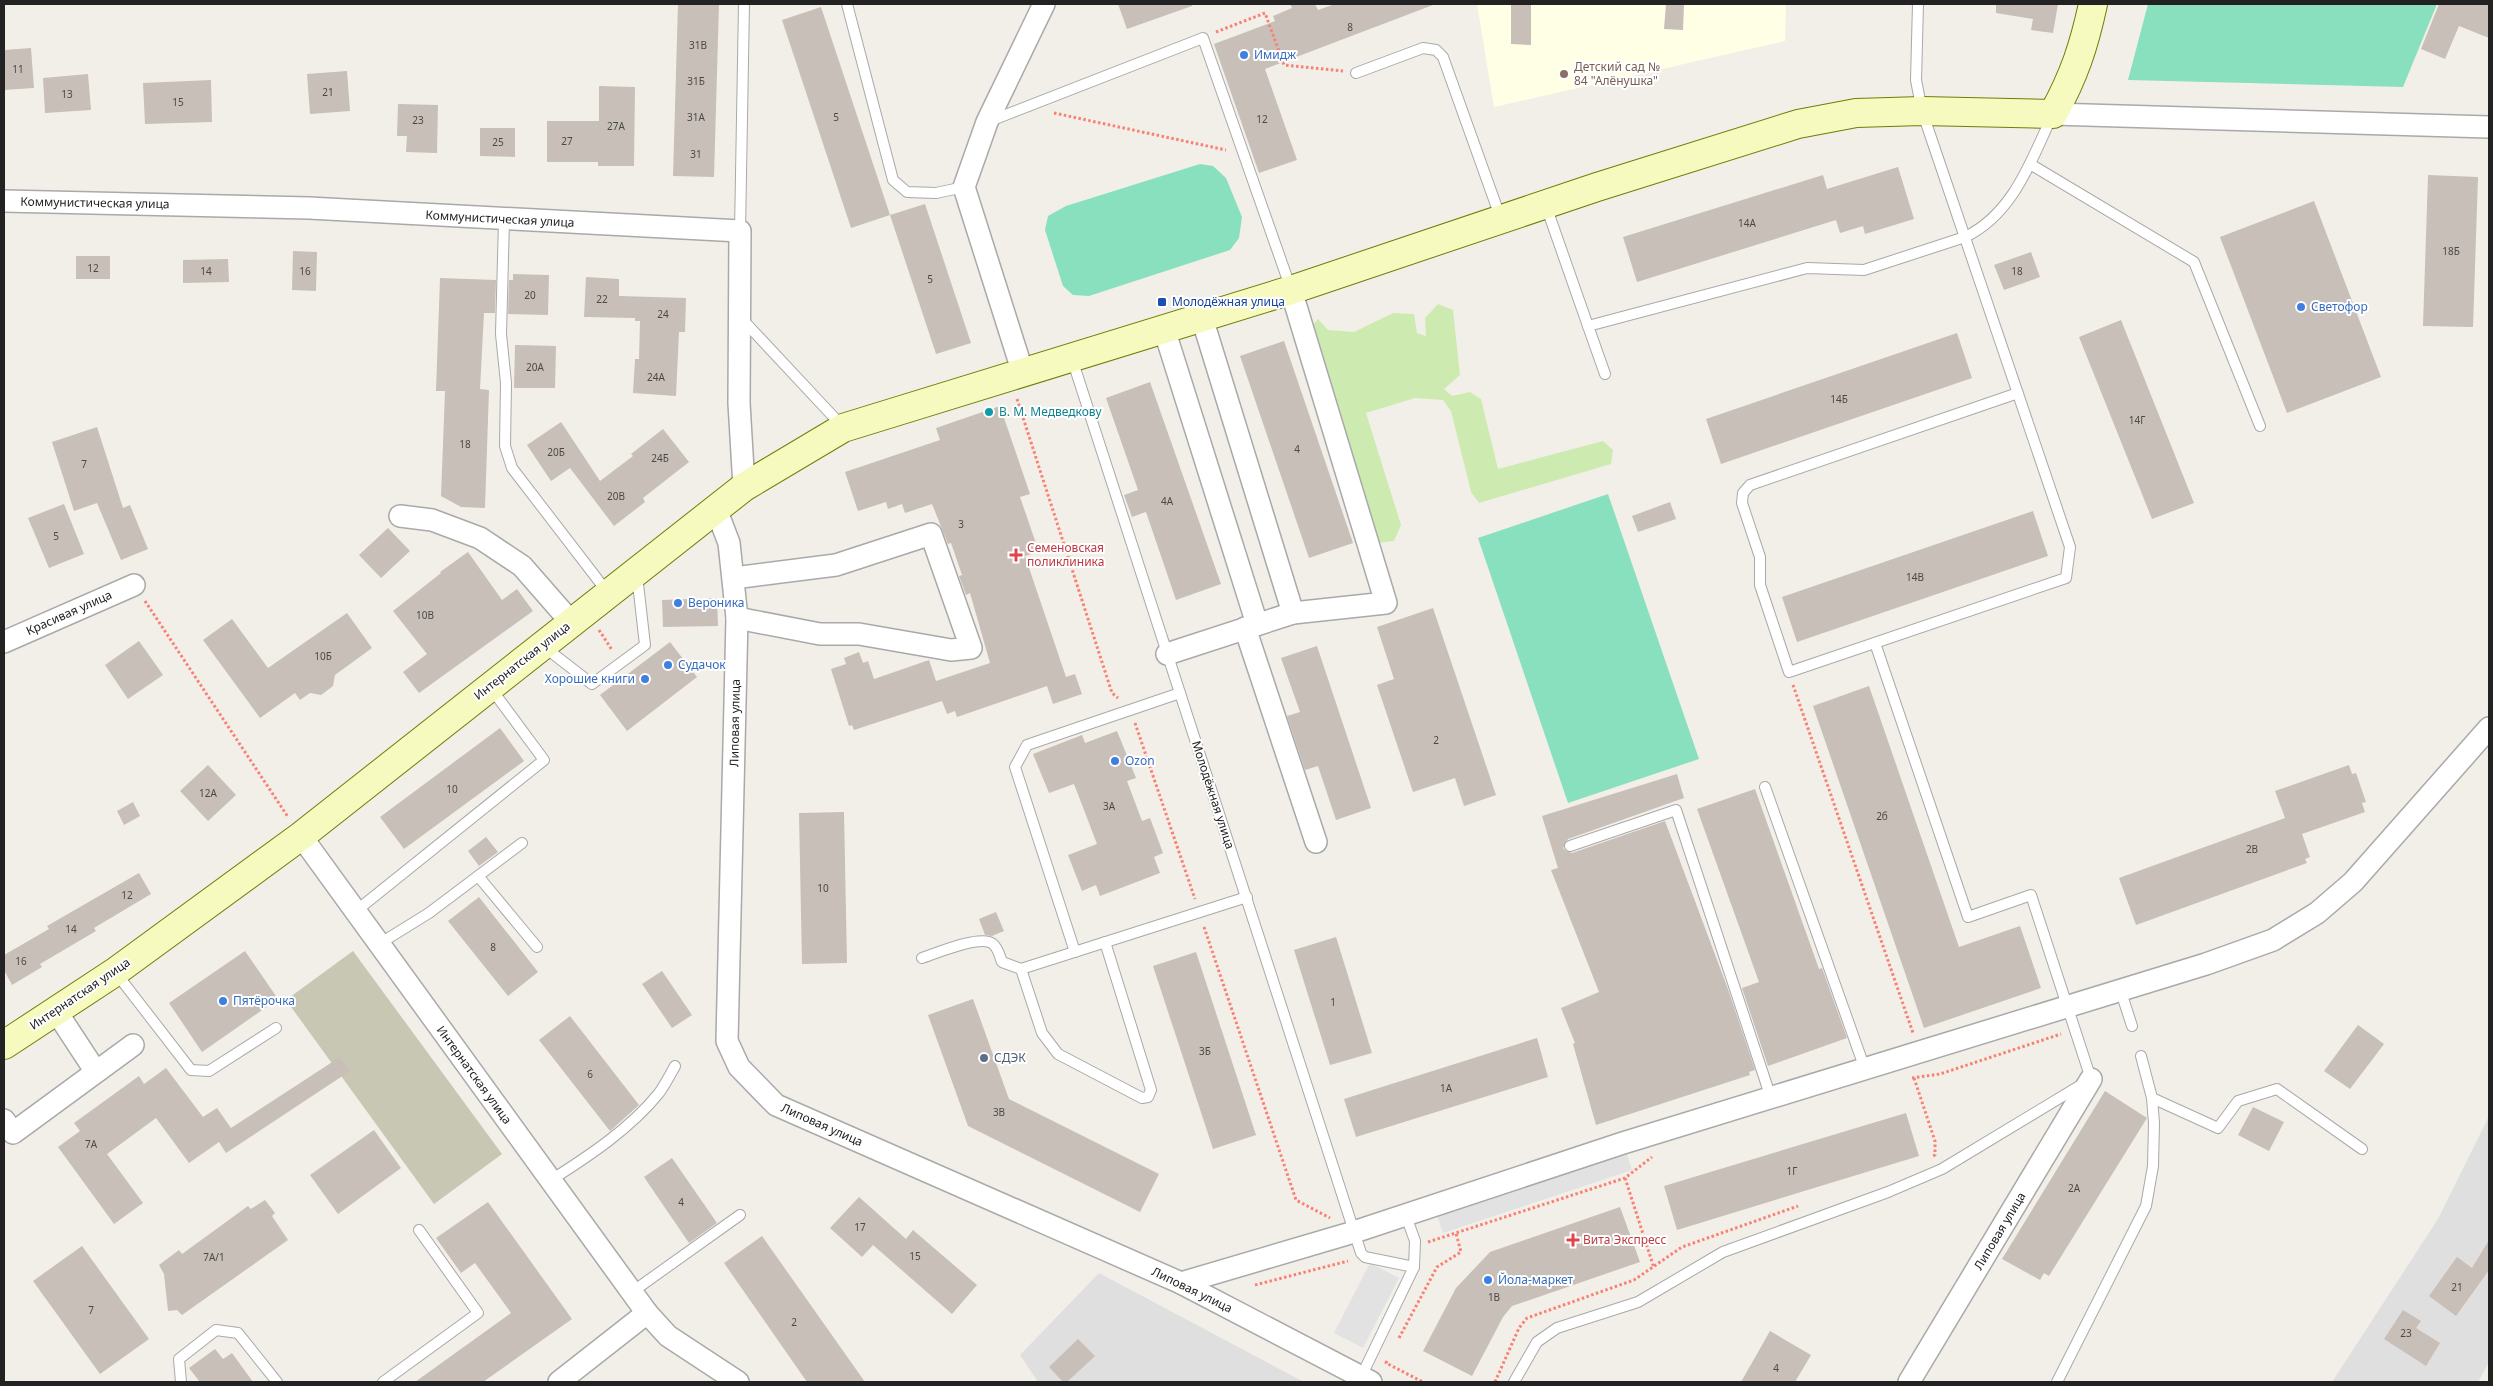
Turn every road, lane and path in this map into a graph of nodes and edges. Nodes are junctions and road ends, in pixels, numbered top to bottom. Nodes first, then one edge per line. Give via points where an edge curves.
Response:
1 (744, 4) edge
2 (847, 4) edge
3 (1044, 4) edge
4 (1918, 4) edge
5 (2093, 4) edge
6 (1203, 38) junction
7 (1356, 73) joint
8 (1026, 107) junction
9 (1922, 111) junction
10 (2053, 114) junction
11 (987, 122) junction
12 (2489, 126) edge
13 (1244, 154) junction
14 (2030, 164) junction
15 (964, 187) junction
16 (4, 201) edge
17 (1545, 206) junction
18 (504, 220) junction
19 (1501, 220) junction
20 (740, 231) junction
21 (1965, 237) junction
22 (1291, 290) junction
23 (739, 317) junction
24 (1202, 318) junction
25 (1588, 326) junction
26 (1164, 330) junction
27 (1072, 358) junction
28 (1605, 374) dead end
29 (1017, 376) junction
30 (2018, 393) junction
31 (2260, 426) dead end
32 (844, 428) junction
33 (744, 487) junction
34 (716, 509) junction
35 (400, 516) dead end
36 (636, 572) junction
37 (734, 578) junction
38 (134, 585) joint
39 (608, 594) junction
40 (1292, 613) junction
41 (578, 617) junction
42 (737, 618) junction
43 (1251, 626) junction
44 (4, 642) edge
45 (1875, 643) junction
46 (542, 645) junction
47 (1168, 654) junction
48 (621, 663) junction
49 (1788, 672) junction
50 (490, 686) junction
51 (1180, 693) junction
52 (1131, 710) junction
53 (2489, 728) edge
54 (1765, 787) dead end
55 (301, 836) junction
56 (1316, 842) dead end
57 (522, 843) dead end
58 (1570, 846) dead end
59 (478, 876) junction
60 (1246, 898) junction
61 (356, 911) junction
62 (1200, 912) junction
63 (1105, 942) junction
64 (380, 944) junction
65 (537, 948) dead end
66 (1075, 952) junction
67 (922, 958) dead end
68 (1021, 969) junction
69 (115, 972) junction
70 (2120, 989) junction
71 (2067, 1007) junction
72 (56, 1011) junction
73 (2132, 1026) dead end
74 (276, 1028) dead end
75 (2075, 1030) junction
76 (133, 1044) dead end
77 (4, 1045) edge
78 (1920, 1052) junction
79 (2141, 1056) dead end
80 (675, 1066) dead end
81 (1865, 1069) junction
82 (96, 1072) junction
83 (1914, 1078) junction
84 (2090, 1079) junction
85 (1904, 1081) dead end
86 (1771, 1098) junction
87 (2152, 1098) junction
88 (4, 1120) edge
89 (2362, 1149) dead end
90 (1662, 1154) dead end
91 (1930, 1158) dead end
92 (1625, 1178) junction
93 (551, 1180) junction
94 (1804, 1204) dead end
95 (740, 1215) dead end
96 (1406, 1216) junction
97 (419, 1230) dead end
98 (1354, 1232) junction
99 (1456, 1233) junction
100 (1415, 1241) junction
101 (1365, 1257) junction
102 (1414, 1267) junction
103 (1181, 1284) junction
104 (1251, 1286) dead end
105 (632, 1292) junction
106 (647, 1314) junction
107 (1395, 1345) dead end
108 (1390, 1354) dead end
109 (1366, 1380) edge
110 (181, 1382) edge
111 (277, 1382) edge
112 (383, 1382) edge
113 (559, 1382) edge
114 (738, 1382) edge
115 (1423, 1382) edge
116 (1514, 1382) edge
117 (1910, 1382) edge
118 (2057, 1382) edge

1 - 20 lane
2 - 15 lane via 893,180 907,192 936,193
3 - 11 street
4 - 9 lane via 1916,80
5 - 10 street via 2070,83
6 - 7 path via 1265,13 1284,64
6 - 8 lane
6 - 13 lane
7 - 19 lane via 1423,48 1436,50 1443,57
8 - 11 lane
8 - 13 path
9 - 10 street, Интернатская улица
9 - 17 street, Интернатская улица via 1856,113 1798,124 1597,186
9 - 21 lane
10 - 12 street
10 - 14 lane
11 - 15 street
13 - 22 lane
14 - 21 lane via 2001,211 1979,230
14 - 31 lane via 2194,262
15 - 29 street
16 - 18 street, Коммунистическая улица via 309,208
17 - 19 street, Интернатская улица
17 - 25 lane
18 - 20 street, Коммунистическая улица
18 - 39 lane via 501,334 506,383 505,446 512,468
19 - 22 street, Интернатская улица
20 - 23 street
21 - 25 lane via 1864,270 1807,268
21 - 30 lane
22 - 24 street, Интернатская улица
22 - 40 street via 1386,603
23 - 32 lane
23 - 33 street via 739,403
24 - 26 street, Интернатская улица
24 - 40 street
25 - 28 lane
26 - 27 street, Интернатская улица
26 - 43 street
27 - 29 street, Интернатская улица
27 - 47 lane, Молодёжная улица
29 - 32 street, Интернатская улица
29 - 52 path via 1112,693
30 - 45 lane via 2070,548 2066,578
30 - 49 lane via 1750,485 1743,493 1742,503 1760,557 1760,586
32 - 33 street, Интернатская улица
33 - 34 street, Интернатская улица
34 - 36 street, Интернатская улица
34 - 37 street, Липовая улица via 729,543
35 - 41 street via 432,520 480,538 522,566
36 - 39 street, Интернатская улица
36 - 48 lane via 645,645
37 - 42 street, Липовая улица
37 - 42 street via 836,565 931,534 971,648 950,650 859,634 820,634
38 - 44 street, Красивая улица
38 - 55 path
39 - 41 street, Интернатская улица
40 - 43 street
41 - 46 street, Интернатская улица
41 - 48 path
42 - 103 street, Липовая улица via 727,1041 739,1067 776,1105
43 - 47 street
43 - 56 street
45 - 49 lane
45 - 71 lane via 1968,917 2031,895
46 - 48 lane via 592,684
46 - 50 street, Интернатская улица
47 - 51 lane, Молодёжная улица
49 - 78 path
50 - 55 street, Интернатская улица
50 - 61 lane via 544,760
51 - 52 lane
51 - 60 lane, Молодёжная улица
52 - 62 path
52 - 66 lane via 1027,745 1016,767
53 - 70 street via 2353,882 2317,913 2273,940
54 - 81 lane
55 - 61 street, Интернатская улица
55 - 69 street, Интернатская улица
57 - 59 lane
58 - 86 lane via 1676,810
59 - 64 lane
59 - 65 lane
60 - 62 lane
60 - 98 lane, Молодёжная улица
61 - 64 street, Интернатская улица
62 - 63 lane
62 - 98 path via 1296,1200
63 - 66 lane
63 - 68 lane via 1152,1090 1148,1097 1142,1098 1058,1054 1042,1033
64 - 93 street, Интернатская улица
66 - 68 lane
67 - 68 lane via 973,942 987,941 995,945 1002,962
69 - 72 street, Интернатская улица
69 - 74 lane via 191,1070 209,1070
70 - 71 street
70 - 73 lane
71 - 75 lane
71 - 78 street
72 - 77 street, Интернатская улица
72 - 82 street
75 - 83 path via 1940,1074
75 - 84 lane
76 - 82 street
78 - 81 street
79 - 87 lane
80 - 93 lane via 660,1092 641,1112 579,1162
81 - 86 street
82 - 88 street via 13,1132
83 - 85 path
83 - 91 path via 1935,1141 1935,1155
84 - 116 lane via 1942,1169 1723,1252 1638,1302 1557,1328 1537,1342
84 - 117 street, Липовая улица
86 - 96 street via 1623,1143
87 - 89 lane via 2218,1128 2238,1101 2277,1089
87 - 118 lane via 2153,1166 2146,1206
90 - 92 path via 1652,1157
92 - 94 path via 1654,1268 1682,1247
92 - 99 path
93 - 105 street, Интернатская улица
95 - 105 lane
96 - 98 street
96 - 100 lane
97 - 112 lane via 478,1314
98 - 101 lane, Молодёжная улица
98 - 103 street
99 - 100 path via 1427,1242
99 - 107 path via 1461,1252 1437,1267
100 - 102 lane
101 - 102 lane
101 - 104 path
102 - 109 lane
103 - 109 street, Липовая улица
105 - 106 street, Интернатская улица
106 - 113 street
106 - 114 street, Интернатская улица via 668,1336
108 - 115 path via 1386,1363
110 - 111 lane via 179,1359 216,1330 238,1333

